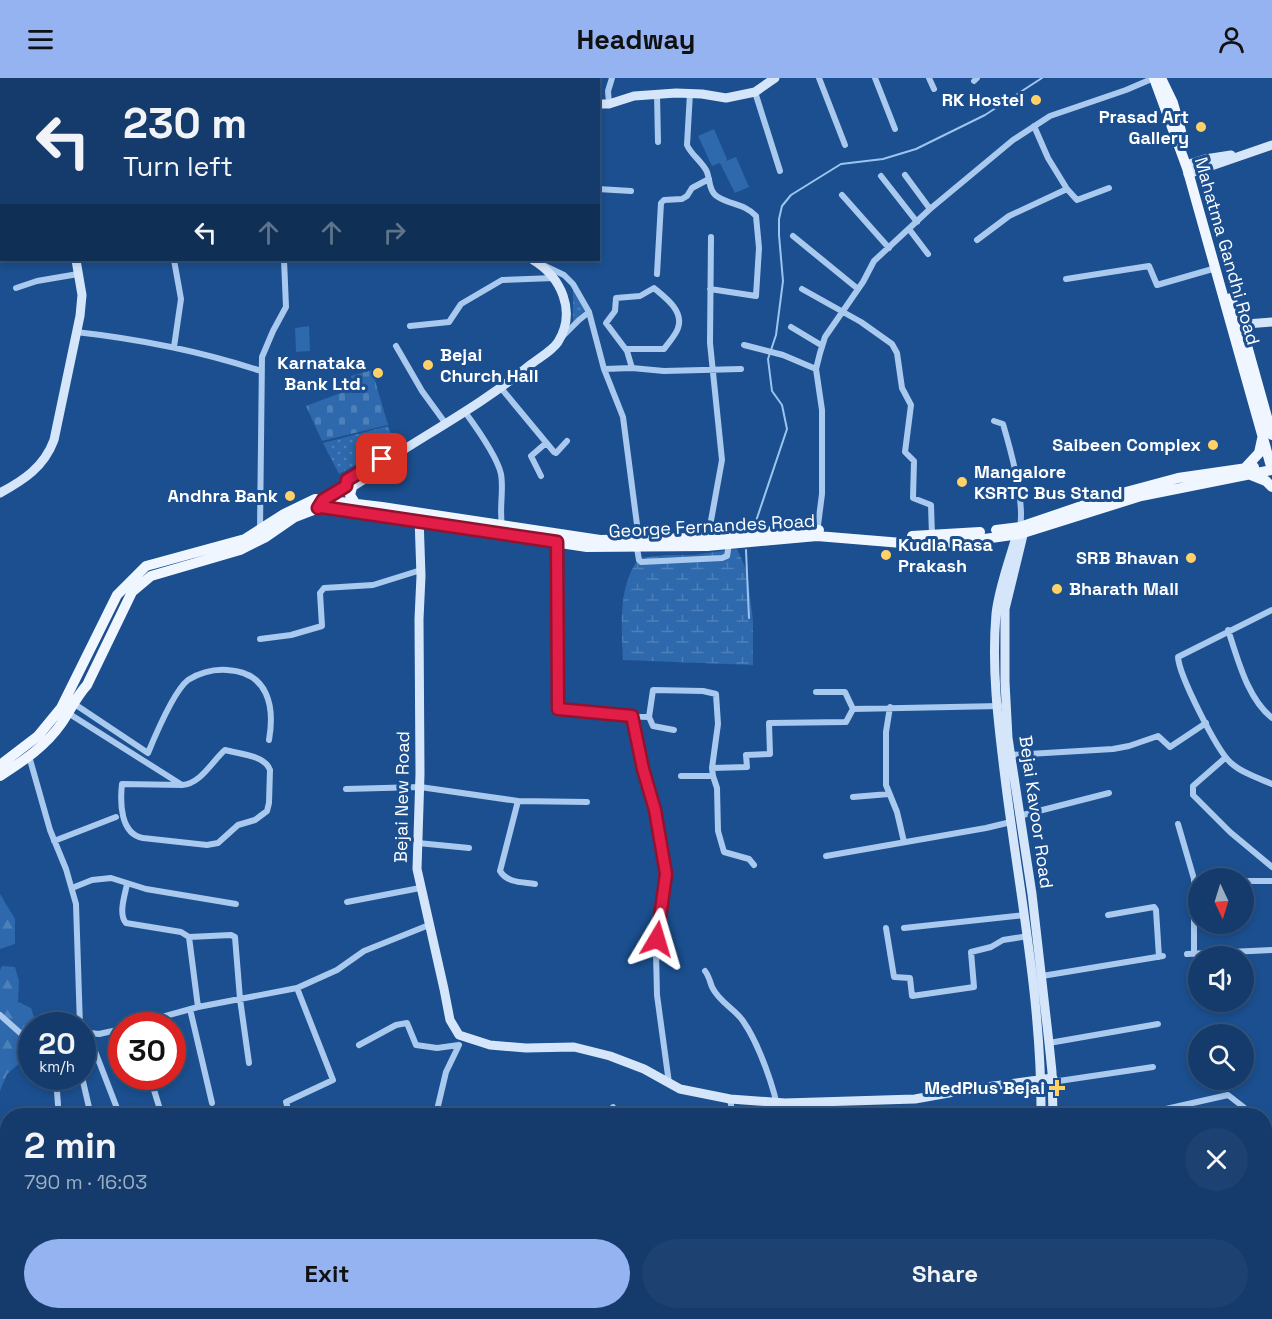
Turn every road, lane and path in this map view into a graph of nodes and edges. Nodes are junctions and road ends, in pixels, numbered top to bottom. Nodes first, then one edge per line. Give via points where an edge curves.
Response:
1 (612, 78) edge
2 (775, 78) edge
3 (819, 78) edge
4 (875, 78) edge
5 (929, 78) edge
6 (1154, 78) edge
7 (1161, 78) edge
8 (934, 89) dead end
9 (755, 92) junction
10 (690, 93) junction
11 (657, 94) junction
12 (600, 104) edge
13 (609, 104) junction
14 (1034, 126) junction
15 (895, 129) dead end
16 (658, 142) dead end
17 (845, 145) dead end
18 (1272, 145) edge
19 (1190, 168) junction
20 (780, 171) dead end
21 (906, 175) dead end
22 (881, 176) dead end
23 (709, 179) junction
24 (1109, 188) dead end
25 (600, 189) edge
26 (1067, 189) junction
27 (632, 190) dead end
28 (842, 195) dead end
29 (930, 209) junction
30 (917, 222) junction
31 (909, 230) junction
32 (793, 236) dead end
33 (711, 237) dead end
34 (977, 240) dead end
35 (890, 248) junction
36 (928, 254) dead end
37 (76, 261) edge
38 (174, 261) edge
39 (284, 261) edge
40 (536, 262) edge
41 (1215, 268) junction
42 (78, 274) junction
43 (657, 274) dead end
44 (554, 278) junction
45 (1066, 279) dead end
46 (16, 288) dead end
47 (802, 288) dead end
48 (710, 289) junction
49 (858, 289) junction
50 (590, 312) junction
51 (844, 312) junction
52 (1272, 322) edge
53 (1236, 325) junction
54 (410, 326) dead end
55 (790, 327) dead end
56 (76, 332) junction
57 (557, 343) junction
58 (744, 345) dead end
59 (821, 345) junction
60 (396, 346) dead end
61 (174, 347) junction
62 (626, 349) junction
63 (632, 368) junction
64 (604, 369) junction
65 (741, 369) dead end
66 (816, 369) junction
67 (713, 370) junction
68 (261, 371) junction
69 (501, 388) junction
70 (465, 412) junction
71 (994, 421) dead end
72 (446, 424) junction
73 (1267, 435) edge
74 (567, 441) dead end
75 (546, 443) junction
76 (1272, 466) edge
77 (1248, 472) junction
78 (541, 476) dead end
79 (349, 486) junction
80 (1272, 487) edge
81 (0, 493) edge
82 (356, 503) junction
83 (320, 504) junction
84 (419, 517) junction
85 (502, 526) junction
86 (1022, 527) junction
87 (260, 529) junction
88 (817, 533) junction
89 (932, 535) junction
90 (708, 537) junction
91 (557, 542) junction
92 (638, 544) junction
93 (421, 570) junction
94 (1272, 610) edge
95 (1228, 630) junction
96 (260, 639) dead end
97 (96, 640) junction
98 (107, 646) junction
99 (816, 692) dead end
100 (1001, 706) junction
101 (890, 707) junction
102 (70, 708) junction
103 (853, 709) junction
104 (632, 716) junction
105 (649, 717) junction
106 (1272, 718) edge
107 (1206, 723) junction
108 (674, 730) dead end
109 (269, 740) dead end
110 (1011, 755) junction
111 (29, 756) junction
112 (1225, 758) junction
113 (0, 765) edge
114 (712, 768) junction
115 (0, 776) edge
116 (681, 776) dead end
117 (713, 776) junction
118 (1272, 784) edge
119 (182, 785) junction
120 (420, 787) junction
121 (346, 789) dead end
122 (1109, 793) dead end
123 (890, 794) junction
124 (853, 796) dead end
125 (518, 801) junction
126 (587, 802) dead end
127 (116, 817) dead end
128 (1015, 819) junction
129 (1178, 824) dead end
130 (54, 841) junction
131 (904, 842) junction
132 (418, 843) junction
133 (469, 848) dead end
134 (826, 855) dead end
135 (754, 866) dead end
136 (1272, 867) edge
137 (1192, 868) edge
138 (1254, 881) edge
139 (1272, 881) edge
140 (127, 884) junction
141 (535, 884) dead end
142 (72, 888) junction
143 (420, 888) junction
144 (347, 902) dead end
145 (236, 904) dead end
146 (1025, 915) junction
147 (1108, 915) dead end
148 (429, 925) junction
149 (886, 928) dead end
150 (904, 928) dead end
151 (1028, 936) junction
152 (189, 937) junction
153 (1272, 950) edge
154 (1254, 951) edge
155 (705, 971) dead end
156 (1042, 976) junction
157 (297, 988) junction
158 (240, 999) junction
159 (194, 1008) junction
160 (80, 1012) edge
161 (180, 1012) edge
162 (0, 1015) edge
163 (1158, 1024) dead end
164 (18, 1031) edge
165 (459, 1040) junction
166 (1049, 1043) junction
167 (359, 1045) dead end
168 (96, 1059) edge
169 (249, 1063) dead end
170 (1153, 1067) dead end
171 (1041, 1080) junction
172 (1052, 1080) junction
173 (669, 1083) junction
174 (57, 1090) edge
175 (85, 1090) edge
176 (154, 1090) edge
177 (730, 1099) junction
178 (777, 1102) junction
179 (213, 1103) dead end
180 (58, 1105) dead end
181 (89, 1108) edge
182 (117, 1108) edge
183 (160, 1108) edge
184 (288, 1108) edge
185 (437, 1108) edge
186 (731, 1108) edge
187 (778, 1108) edge
188 (1041, 1108) edge
189 (1053, 1108) edge
190 (1170, 1108) edge
191 (1245, 1108) edge

1 - 13 street
2 - 9 street
3 - 17 street
4 - 15 street
5 - 8 street
6 - 14 street via 1050,116
6 - 19 main road, Mahatma Gandhi Road
7 - 19 main road, Mahatma Gandhi Road via 1173,104
9 - 10 street via 726,98
9 - 20 street
10 - 11 street
10 - 23 street via 687,145
11 - 13 street
11 - 16 street
12 - 13 street
14 - 26 street
14 - 29 street
18 - 19 street
19 - 41 main road, Mahatma Gandhi Road
19 - 53 main road, Mahatma Gandhi Road
21 - 29 street
22 - 30 street
23 - 43 street via 682,199 660,203
23 - 48 street via 719,198 745,207 756,216 759,248 756,296
24 - 26 street via 1077,200
25 - 27 street
26 - 34 street via 1009,216
28 - 35 street
29 - 30 street
30 - 31 street
31 - 35 street
31 - 36 street
32 - 49 street
33 - 48 street
35 - 49 street via 874,261
37 - 42 street
38 - 61 street via 181,299
39 - 68 street via 286,307 262,357
40 - 44 street
40 - 50 street via 564,274
41 - 45 street via 1157,285 1149,266
41 - 53 main road, Mahatma Gandhi Road
42 - 46 street
42 - 56 street via 82,295
44 - 54 street via 502,280 461,304 449,321
44 - 57 street via 567,308
47 - 51 street
48 - 67 street
49 - 51 street
50 - 57 street
50 - 64 street
51 - 59 street
51 - 89 street via 892,344 897,353 902,388 911,405 905,452 914,461 913,498 931,505
52 - 53 street
53 - 73 main road, Mahatma Gandhi Road
55 - 59 street
56 - 61 street
56 - 81 street via 51,449 34,471
57 - 69 street
58 - 66 street
59 - 66 street
60 - 72 street
61 - 68 street
62 - 62 street via 606,323 615,311 616,298 640,296 654,288 678,313 678,328 664,349
62 - 63 street
63 - 64 street
63 - 67 street
64 - 92 street via 623,417
65 - 67 street
66 - 88 street via 822,422 822,494
67 - 90 street via 722,460
68 - 87 street
69 - 70 street
69 - 75 street
70 - 72 street
70 - 85 street via 499,468
71 - 86 street via 1003,424 1010,446
72 - 79 street via 388,459 386,466
73 - 76 main road, Mahatma Gandhi Road
73 - 77 main road
74 - 75 street via 555,453
75 - 78 street via 531,456
76 - 77 main road, George Fernandes Road
77 - 80 main road
77 - 86 main road, George Fernandes Road
79 - 82 main road
79 - 83 street
82 - 83 main road, George Fernandes Road
82 - 84 main road, George Fernandes Road
83 - 84 main road, George Fernandes Road
83 - 87 main road, George Fernandes Road via 315,499
83 - 98 main road, George Fernandes Road via 240,550 151,576 132,592
84 - 85 main road, George Fernandes Road
84 - 91 main road, George Fernandes Road
84 - 93 street, Bejai New Road
85 - 92 main road, George Fernandes Road
86 - 88 main road, George Fernandes Road via 945,543 902,543
86 - 89 main road, George Fernandes Road
86 - 100 street, Bejai Kavoor Road via 1005,609
87 - 97 main road, George Fernandes Road via 245,539 146,566 117,595
88 - 89 main road, George Fernandes Road
88 - 90 main road, George Fernandes Road via 775,531
88 - 92 main road, George Fernandes Road via 729,544
90 - 92 main road, George Fernandes Road
91 - 92 main road, George Fernandes Road via 586,547
91 - 104 street via 558,709
93 - 96 street via 374,585 324,588 320,593 322,626
93 - 120 street, Bejai New Road
94 - 95 street
95 - 106 street via 1244,674
95 - 107 street via 1178,657 1190,695
97 - 98 main road
97 - 113 main road, George Fernandes Road via 61,708 38,736
98 - 102 main road, George Fernandes Road
99 - 103 street via 846,692
100 - 101 street
100 - 110 street, Bejai Kavoor Road
100 - 128 street, Bejai Kavoor Road
101 - 103 street
101 - 123 street via 886,784
102 - 109 street via 148,753 187,681 211,669 242,671 258,682 271,706
102 - 111 main road, George Fernandes Road via 61,724
102 - 119 street
103 - 114 street via 846,722 769,723 770,754 746,755 747,767
104 - 105 street
104 - 173 street via 666,874 656,952 657,995
105 - 108 street via 652,726
105 - 114 street via 653,690 716,694 718,724
107 - 110 street via 1170,747 1158,735 1113,749
107 - 112 street
110 - 128 street, Bejai Kavoor Road
111 - 115 main road, George Fernandes Road
111 - 130 street
112 - 118 street
112 - 136 street via 1193,786 1193,795
114 - 117 street
116 - 117 street
117 - 135 street via 724,852 749,859
119 - 119 street via 192,783 225,750 263,760 270,770 267,811 238,825 218,843 142,838 128,830 122,784
120 - 121 street
120 - 125 street
120 - 132 street, Bejai New Road
122 - 128 street
123 - 124 street
123 - 131 street
125 - 126 street
125 - 141 street via 500,872 509,880
127 - 130 street
128 - 131 street
128 - 146 street, Bejai Kavoor Road
128 - 156 street, Bejai Kavoor Road
129 - 137 street
130 - 142 street
131 - 134 street
132 - 133 street
132 - 143 street, Bejai New Road
138 - 139 street
140 - 142 street via 101,878
140 - 145 street
140 - 152 street via 122,913 126,923 181,932
142 - 160 street via 76,904
143 - 144 street
143 - 148 street, Bejai New Road
146 - 150 street
146 - 151 street, Bejai Kavoor Road
147 - 156 street via 1154,908 1161,956
148 - 157 street via 364,951 338,970
148 - 165 street, Bejai New Road via 450,1020
149 - 151 street via 894,977 910,978 912,996 974,987 971,952
151 - 171 street, Bejai Kavoor Road
152 - 158 street via 235,937
152 - 159 street
153 - 154 street
155 - 178 street via 723,1002 743,1020
156 - 166 street, Bejai Kavoor Road
157 - 158 street
157 - 184 street via 333,1080 286,1102
158 - 159 street
158 - 169 street
159 - 161 street
159 - 179 street
162 - 164 street
163 - 166 street
165 - 167 street via 437,1048 416,1045 407,1023
165 - 173 street via 526,1048 574,1047 610,1056
165 - 185 street
166 - 172 street, Bejai Kavoor Road
168 - 182 street
170 - 172 street
171 - 172 street
171 - 178 street via 915,1100
171 - 188 street, Bejai Kavoor Road
172 - 189 street, Bejai Kavoor Road
173 - 177 street via 680,1089
174 - 180 street
175 - 181 street
176 - 183 street
177 - 178 street
177 - 186 street
178 - 187 street
190 - 191 street via 1228,1095

